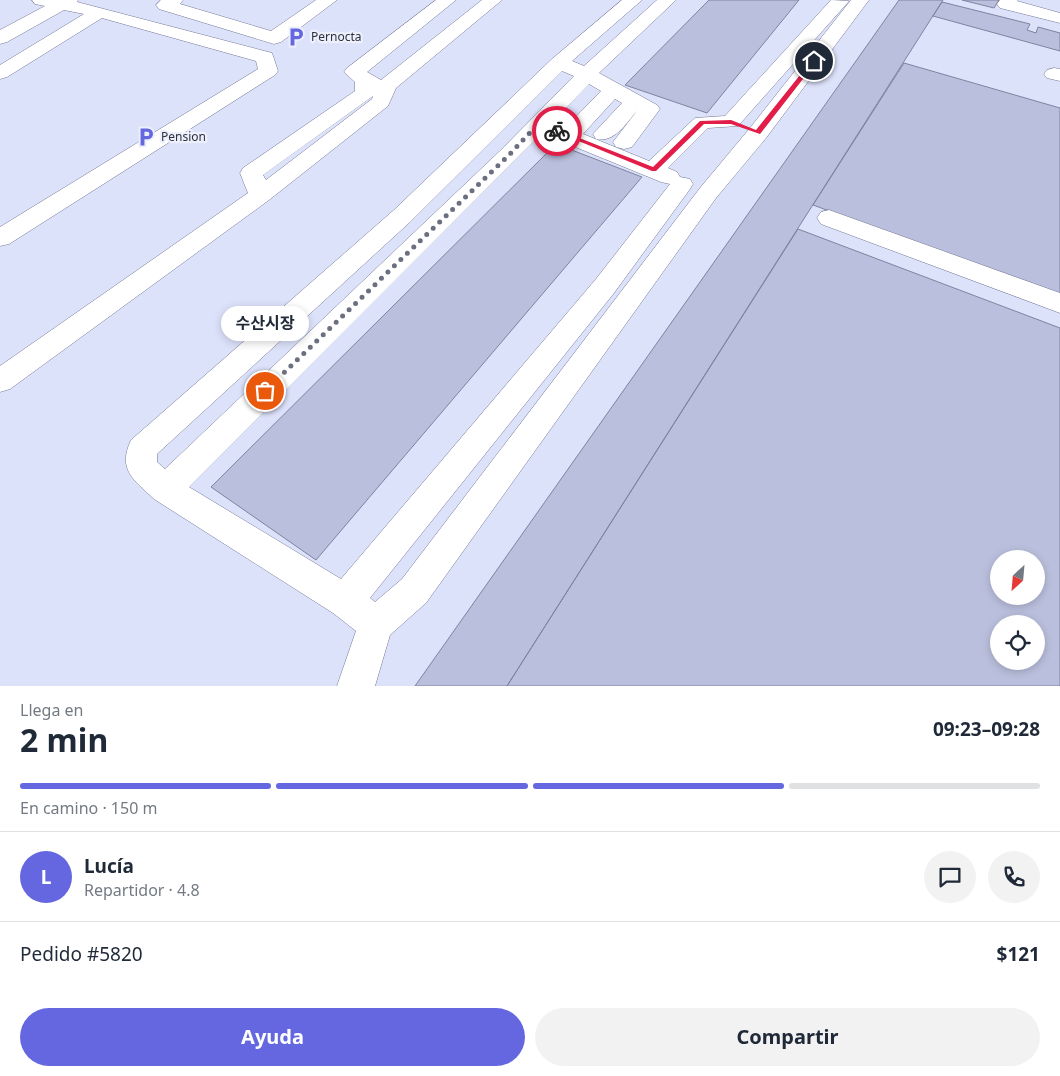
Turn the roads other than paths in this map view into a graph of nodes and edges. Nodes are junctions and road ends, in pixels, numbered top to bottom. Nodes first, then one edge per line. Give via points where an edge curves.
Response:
1 (41, 0) edge
2 (174, 0) edge
3 (328, 0) edge
4 (447, 0) edge
5 (493, 0) edge
6 (633, 0) edge
7 (667, 0) edge
8 (841, 0) edge
9 (860, 0) edge
10 (1009, 0) edge
11 (1050, 0) edge
12 (65, 2) edge
13 (1060, 2) edge
14 (100, 12) junction
15 (1060, 18) edge
16 (0, 38) edge
17 (559, 64) junction
18 (0, 73) edge
19 (587, 74) junction
20 (376, 83) junction
21 (613, 90) junction
22 (635, 101) junction
23 (731, 122) junction
24 (539, 123) junction
25 (758, 133) junction
26 (604, 134) dead end
27 (569, 136) junction
28 (624, 142) dead end
29 (654, 170) junction
30 (695, 188) junction
31 (829, 218) dead end
32 (0, 238) edge
33 (1060, 303) edge
34 (0, 381) edge
35 (164, 489) junction
36 (345, 601) junction
37 (376, 624) junction
38 (356, 686) edge

1 - 12 street
2 - 3 street via 165,5 274,38
4 - 20 street via 354,72
5 - 20 street
6 - 17 street
7 - 19 street
8 - 23 street
9 - 25 street
10 - 15 street via 1006,4
11 - 13 street
12 - 14 street
12 - 16 street
14 - 18 street
14 - 32 street via 265,57 268,71
17 - 19 street
17 - 35 street via 402,216 142,449 141,467
19 - 21 street
19 - 24 street
20 - 34 street via 381,102 262,194
21 - 22 street
21 - 27 street
22 - 26 street
22 - 28 street via 650,109
23 - 25 street
23 - 29 street via 702,122
24 - 27 street
24 - 35 street
25 - 30 street
27 - 29 street
29 - 30 street
30 - 36 street via 605,286
30 - 37 street via 414,591
31 - 33 street
35 - 36 street
36 - 37 street
37 - 38 street

